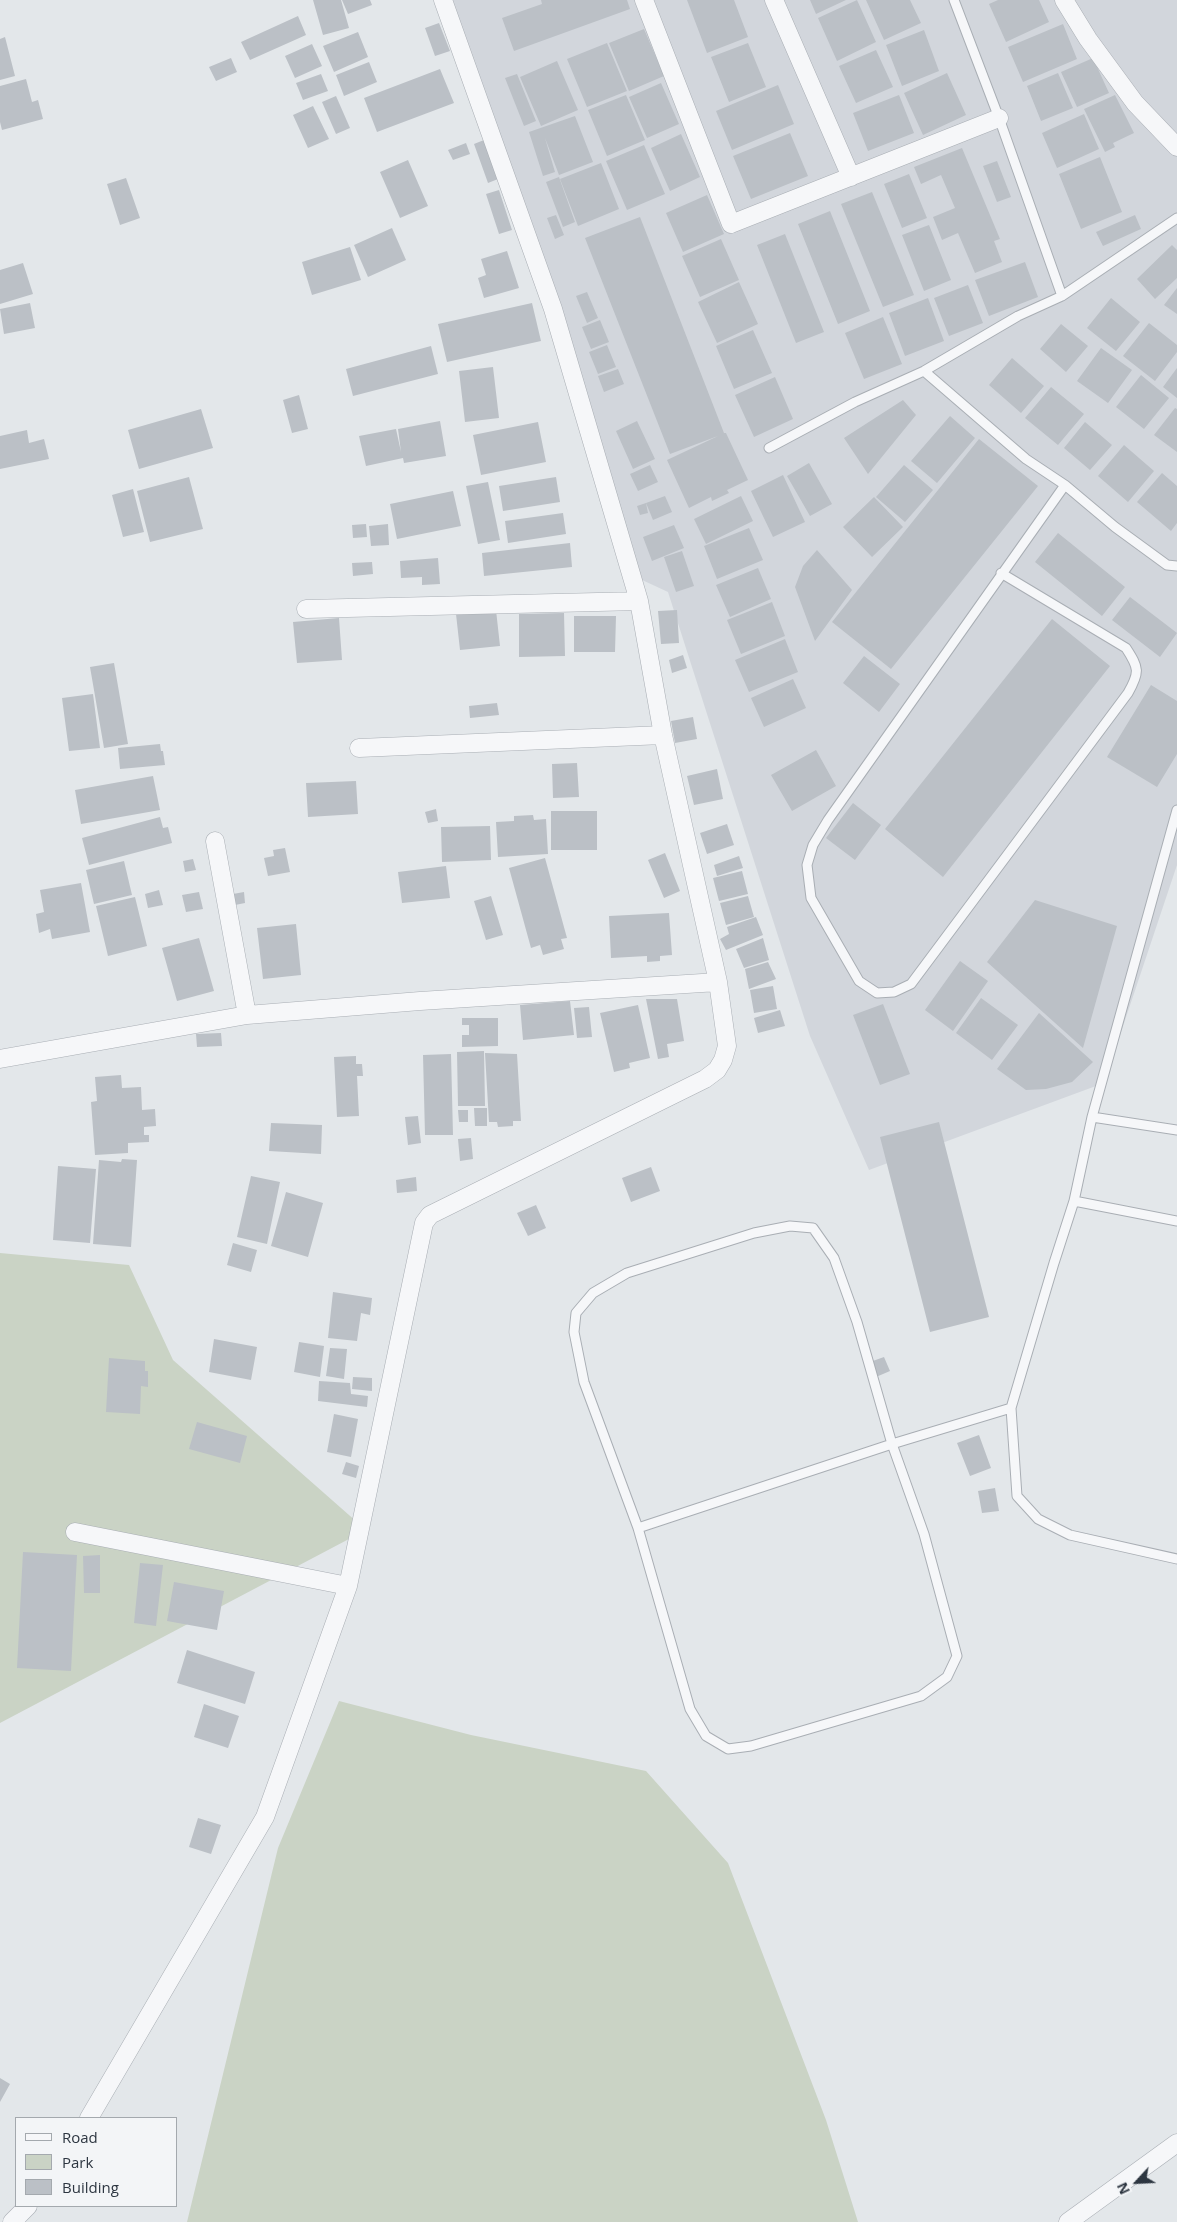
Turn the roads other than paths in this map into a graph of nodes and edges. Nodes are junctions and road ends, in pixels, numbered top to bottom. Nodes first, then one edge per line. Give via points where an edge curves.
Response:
1 (442, 0) edge
2 (644, 0) edge
3 (774, 0) edge
4 (954, 0) edge
5 (1064, 0) edge
6 (999, 118) junction
7 (1177, 147) edge
8 (851, 177) junction
9 (1177, 218) edge
10 (1062, 296) junction
11 (924, 371) junction
12 (769, 448) dead end
13 (1065, 485) junction
14 (1177, 566) edge
15 (1001, 573) junction
16 (639, 601) junction
17 (306, 609) dead end
18 (663, 735) junction
19 (359, 748) dead end
20 (1177, 810) edge
21 (215, 841) dead end
22 (718, 982) junction
23 (247, 1015) junction
24 (0, 1059) edge
25 (1092, 1117) junction
26 (1177, 1130) edge
27 (1074, 1201) junction
28 (1177, 1221) edge
29 (1012, 1408) junction
30 (892, 1444) junction
31 (638, 1528) junction
32 (75, 1532) dead end
33 (1177, 1559) edge
34 (348, 1586) junction
35 (90, 2117) edge
36 (1177, 2143) edge
37 (27, 2207) edge
38 (12, 2222) edge
39 (1068, 2222) edge

1 - 16 street via 552,309
2 - 8 street via 731,224
3 - 8 street
4 - 6 lane
5 - 7 street via 1135,103
6 - 8 street
6 - 10 lane
9 - 10 lane
10 - 11 lane via 1018,316
11 - 12 lane via 855,402
11 - 13 lane via 1026,459
13 - 14 lane via 1114,527 1167,565
13 - 15 lane
15 - 15 lane via 813,845 807,866 811,898 859,981 877,993 894,992 911,984 1138,676 1136,663 1126,648
16 - 17 street
16 - 18 street
18 - 19 street
18 - 22 street
20 - 25 lane
21 - 23 street
22 - 23 street
22 - 34 street via 727,1046 723,1060 706,1079 430,1216 424,1223
23 - 24 street
25 - 26 lane
25 - 27 lane
27 - 28 lane
27 - 29 lane
29 - 30 lane
29 - 33 lane via 1017,1496 1038,1519 1070,1535
30 - 31 lane
30 - 31 lane via 857,1322 834,1258 813,1228 790,1226 754,1233 627,1273 593,1293 576,1313 574,1332 584,1382
30 - 31 lane via 924,1534 957,1656 947,1677 921,1696 751,1746 728,1749 706,1736 690,1709
32 - 34 street
34 - 35 street via 265,1817
36 - 39 street
37 - 38 street

